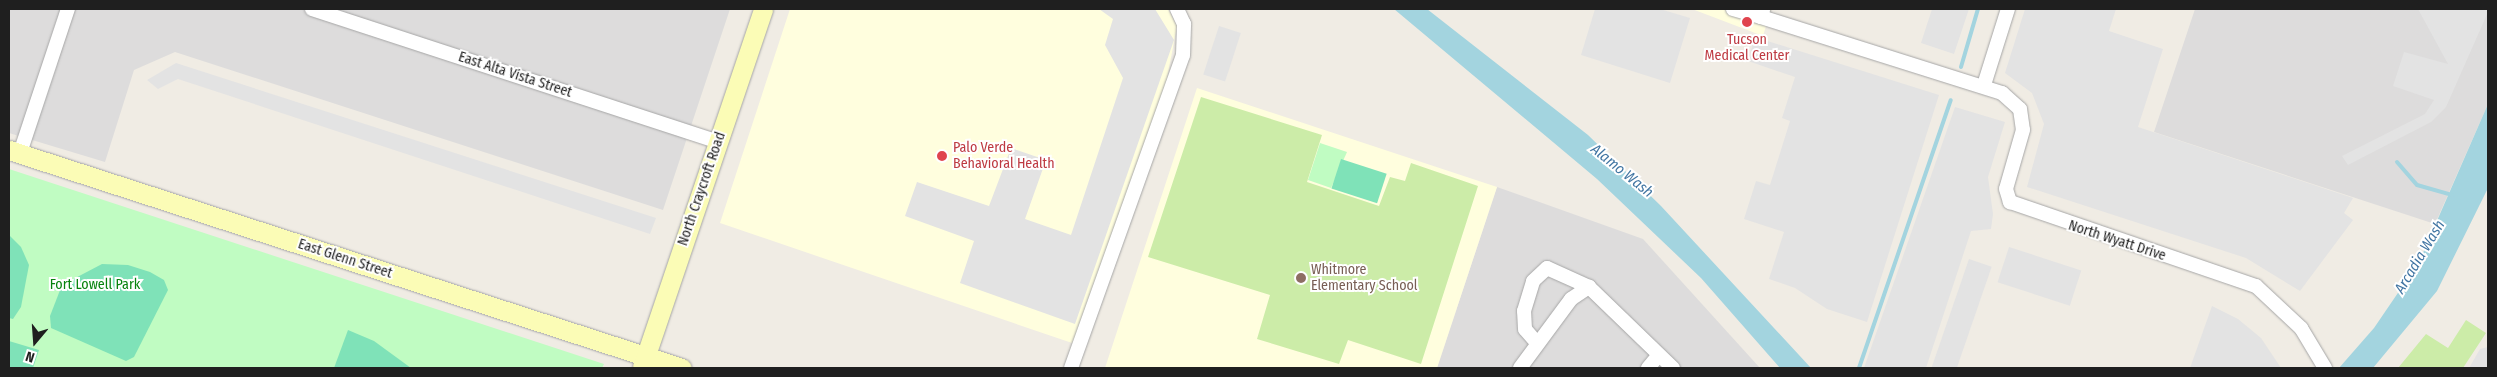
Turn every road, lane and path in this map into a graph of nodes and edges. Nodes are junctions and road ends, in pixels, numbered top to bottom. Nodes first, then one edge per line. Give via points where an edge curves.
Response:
1 (68, 9) edge
2 (312, 9) edge
3 (763, 9) edge
4 (1177, 9) edge
5 (1733, 9) edge
6 (2008, 9) edge
7 (1762, 13) edge
8 (1984, 85) junction
9 (718, 142) junction
10 (14, 152) edge
11 (1589, 287) junction
12 (1537, 344) junction
13 (1658, 356) junction
14 (643, 362) edge
15 (682, 368) edge
16 (1071, 368) edge
17 (1520, 368) edge
18 (1648, 368) edge
19 (1673, 368) edge
20 (2325, 368) edge

1 - 10 street
2 - 9 street, East Alta Vista Street
3 - 9 street, North Craycroft Road
4 - 16 street via 1184,24 1183,55
5 - 7 street, North Wyatt Drive
6 - 8 street
7 - 8 street, North Wyatt Drive
8 - 20 street, North Wyatt Drive via 2002,93 2020,109 2023,130 2006,189 2010,202 2256,286 2301,328
9 - 14 street, North Craycroft Road
10 - 14 street, East Glenn Street
11 - 12 street via 1570,299
11 - 12 street via 1547,268 1533,281 1524,310 1526,329
11 - 13 street
12 - 17 street
13 - 18 street
13 - 19 street
14 - 15 street, East Glenn Street

